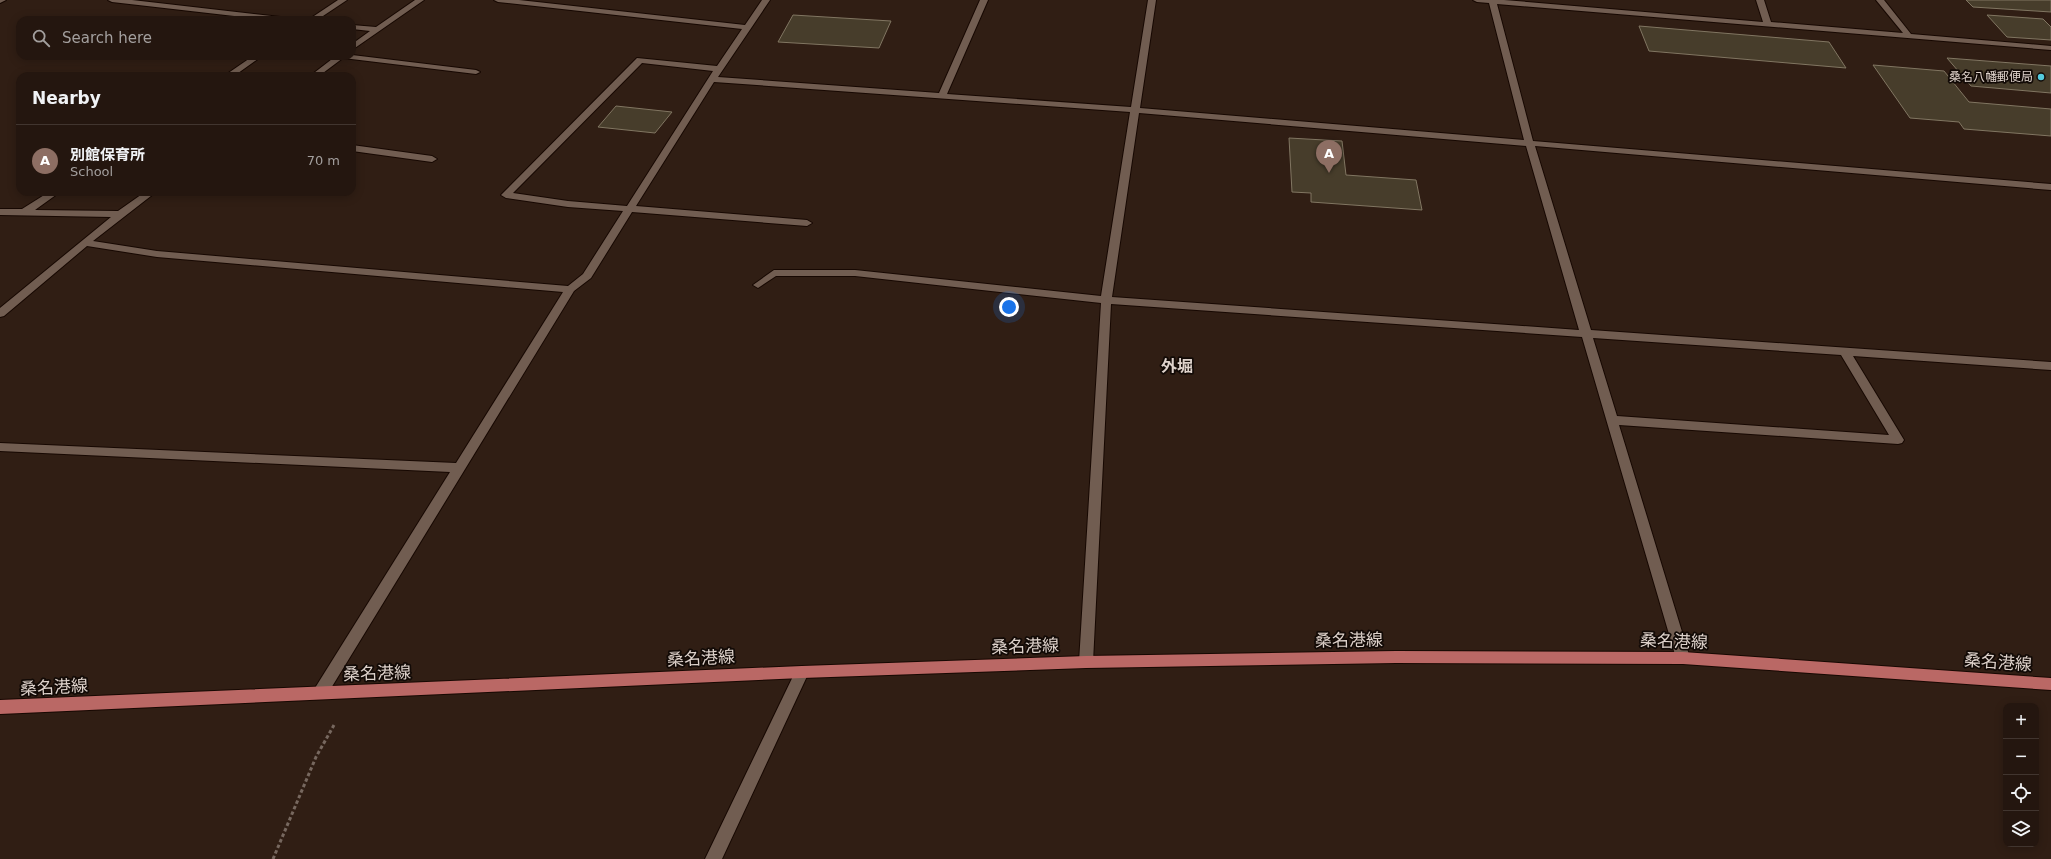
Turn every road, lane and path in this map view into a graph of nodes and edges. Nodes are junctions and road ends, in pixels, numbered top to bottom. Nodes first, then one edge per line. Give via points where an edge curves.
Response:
1 (112, 0) edge
2 (343, 0) edge
3 (420, 0) edge
4 (498, 0) edge
5 (766, 0) edge
6 (984, 0) edge
7 (1152, 0) edge
8 (1477, 0) edge
9 (1760, 0) edge
10 (1880, 0) edge
11 (1492, 1) edge
12 (254, 16) edge
13 (318, 16) edge
14 (1768, 24) junction
15 (356, 27) edge
16 (746, 27) junction
17 (378, 30) junction
18 (1909, 36) junction
19 (356, 45) edge
20 (2051, 48) edge
21 (356, 58) edge
22 (252, 60) edge
23 (336, 60) edge
24 (718, 69) junction
25 (234, 72) edge
26 (320, 72) edge
27 (476, 72) dead end
28 (712, 79) junction
29 (942, 96) junction
30 (1134, 110) junction
31 (1529, 142) junction
32 (356, 149) edge
33 (432, 159) dead end
34 (2051, 187) edge
35 (49, 196) edge
36 (145, 196) edge
37 (630, 208) junction
38 (0, 212) edge
39 (24, 212) junction
40 (120, 214) junction
41 (807, 223) dead end
42 (85, 243) junction
43 (758, 285) dead end
44 (570, 288) junction
45 (1106, 300) junction
46 (0, 314) edge
47 (1586, 333) junction
48 (1845, 352) junction
49 (2051, 366) edge
50 (1612, 420) junction
51 (0, 447) edge
52 (458, 468) junction
53 (1683, 658) junction
54 (1086, 662) junction
55 (802, 672) junction
56 (2051, 684) edge
57 (351, 692) junction
58 (320, 693) junction
59 (0, 707) edge
60 (273, 859) edge
61 (713, 859) edge

1 - 12 street
2 - 13 street
3 - 17 street
4 - 16 street
5 - 16 street
6 - 29 street
7 - 30 street
8 - 11 street
9 - 14 street
10 - 18 street
11 - 14 street
11 - 31 street
14 - 18 street
15 - 17 street
16 - 24 street
17 - 19 street
18 - 20 street
21 - 27 street
22 - 25 street
23 - 26 street
24 - 28 street
24 - 37 street via 640,60 506,195 568,204
28 - 29 street
28 - 37 street
29 - 30 street
30 - 31 street
30 - 45 street
31 - 34 street
31 - 47 street
32 - 33 street
35 - 39 street
36 - 40 street
37 - 41 street
37 - 44 street via 587,276
38 - 39 street
39 - 40 street
40 - 42 street
42 - 44 street via 157,254
42 - 46 street
43 - 45 street via 774,273 855,273
44 - 52 street
45 - 47 street
45 - 54 street
47 - 48 street
47 - 50 street
48 - 49 street
48 - 50 street via 1898,440
50 - 53 street
51 - 52 street
52 - 58 street
53 - 54 main road, 桑名港線 via 1396,657
53 - 56 main road, 桑名港線
54 - 55 main road, 桑名港線
55 - 57 main road, 桑名港線
55 - 61 street
57 - 58 main road, 桑名港線
57 - 60 path via 316,757
58 - 59 main road, 桑名港線

